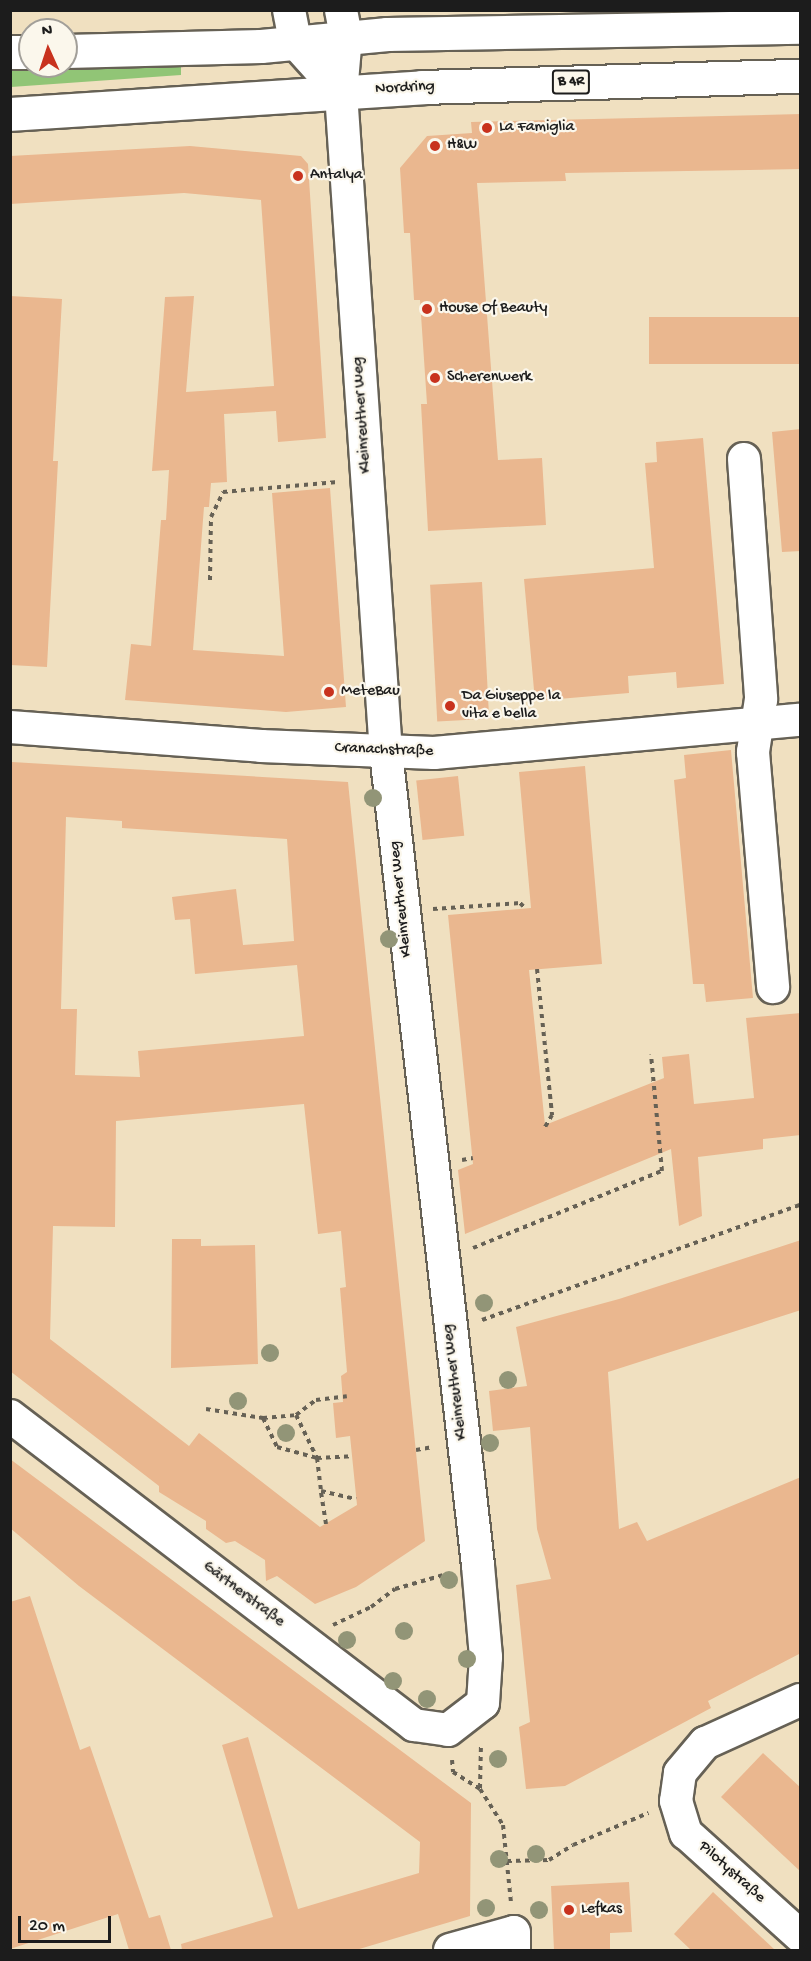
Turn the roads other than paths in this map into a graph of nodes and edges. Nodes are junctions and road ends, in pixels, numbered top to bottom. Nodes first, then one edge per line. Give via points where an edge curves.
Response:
1 (289, 10) edge
2 (344, 23) edge
3 (801, 27) edge
4 (295, 42) junction
5 (78, 51) edge
6 (801, 76) edge
7 (341, 93) junction
8 (10, 114) edge
9 (744, 459) dead end
10 (801, 720) edge
11 (757, 724) junction
12 (10, 727) edge
13 (387, 753) junction
14 (773, 987) dead end
15 (10, 1416) edge
16 (801, 1700) edge
17 (448, 1730) joint
18 (801, 1936) edge
19 (514, 1941) edge
20 (450, 1950) edge

1 - 4 street
2 - 3 main road
2 - 4 main road
2 - 7 street, Kleinreuther Weg
4 - 5 main road
4 - 7 street
6 - 7 main road, Nordring / B 4R
7 - 8 main road, Nordring / B 4R
7 - 13 street, Kleinreuther Weg
9 - 11 street via 761,699
10 - 11 street, Cranachstraße
11 - 13 street, Cranachstraße via 434,753
11 - 14 street via 753,752
12 - 13 street, Cranachstraße
13 - 17 street, Kleinreuther Weg via 486,1657 483,1703
15 - 17 street, Gärtnerstraße via 414,1725
16 - 18 street, Pilotystraße via 705,1743 680,1773 676,1801 686,1833
19 - 20 street

